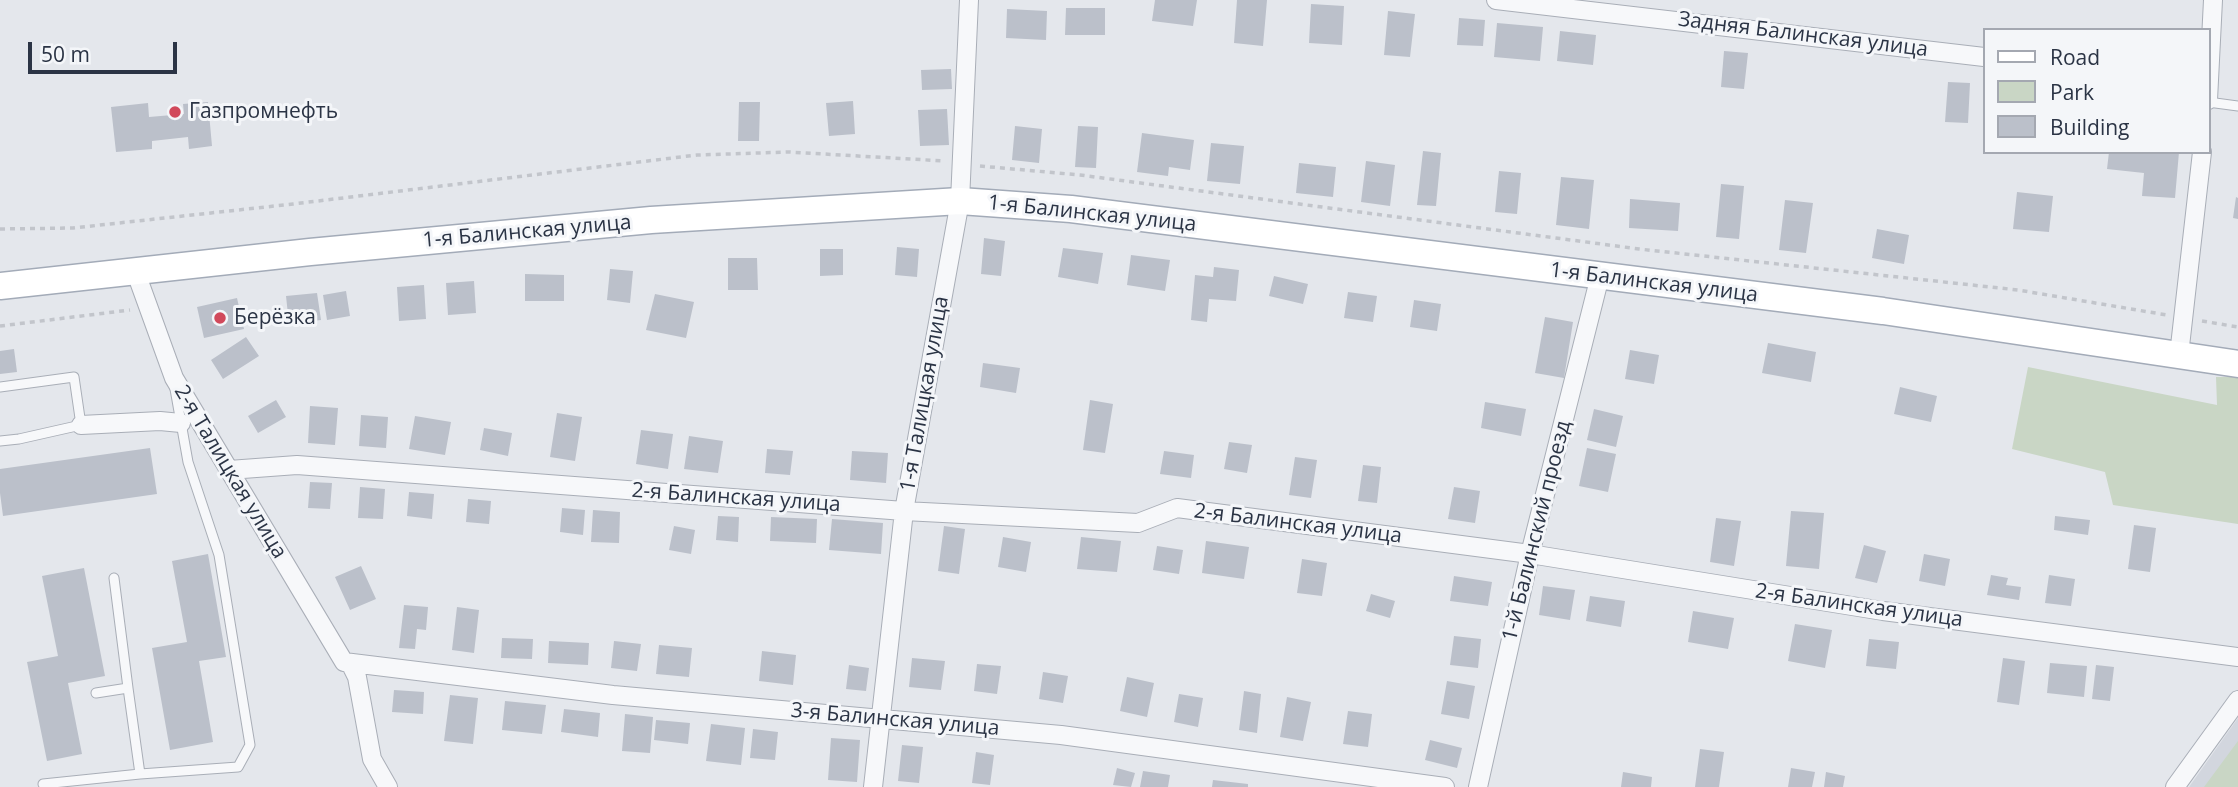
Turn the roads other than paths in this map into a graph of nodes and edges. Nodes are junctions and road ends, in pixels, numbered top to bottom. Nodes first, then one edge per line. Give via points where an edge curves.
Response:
1 (969, 0) edge
2 (1496, 0) edge
3 (2213, 0) edge
4 (1982, 57) edge
5 (2210, 69) edge
6 (2210, 92) edge
7 (2238, 106) edge
8 (2202, 154) edge
9 (960, 201) junction
10 (136, 272) junction
11 (1600, 276) junction
12 (0, 286) edge
13 (2179, 355) junction
14 (2238, 364) edge
15 (174, 378) junction
16 (0, 387) edge
17 (181, 423) junction
18 (81, 425) junction
19 (0, 441) edge
20 (229, 471) junction
21 (904, 511) junction
22 (1530, 554) junction
23 (114, 578) dead end
24 (2238, 657) edge
25 (347, 663) junction
26 (128, 688) junction
27 (96, 693) dead end
28 (2238, 700) edge
29 (881, 719) junction
30 (140, 774) junction
31 (43, 784) dead end
32 (388, 787) edge
33 (873, 787) edge
34 (1446, 787) edge
35 (1478, 787) edge
36 (2175, 787) edge

1 - 9 street, 1-я Талицкая улица
2 - 4 street, Задняя Балинская улица
3 - 5 street
6 - 7 lane
8 - 13 street
9 - 10 main road, 1-я Балинская улица via 651,220
9 - 11 main road, 1-я Балинская улица via 1071,209
9 - 21 street, 1-я Талицкая улица
10 - 12 main road, 1-я Балинская улица
10 - 15 street, 2-я Талицкая улица
11 - 13 main road, 1-я Балинская улица via 1883,311
11 - 22 street, 1-й Балинский проезд
13 - 14 main road, 1-я Балинская улица
15 - 17 lane
15 - 20 street, 2-я Талицкая улица
16 - 18 lane via 74,377
17 - 18 street
17 - 30 lane via 188,462 219,555 250,745 238,767
18 - 19 lane
20 - 21 street, 2-я Балинская улица via 297,465
20 - 25 street, 2-я Талицкая улица
21 - 22 street, 2-я Балинская улица via 1138,523 1177,508
21 - 29 street, 1-я Талицкая улица
22 - 24 street, 2-я Балинская улица via 1883,611
22 - 35 street, 1-й Балинский проезд
23 - 26 lane
25 - 29 street, 3-я Балинская улица via 613,695
25 - 32 street, 2-я Талицкая улица via 357,677 372,759
26 - 27 lane
26 - 30 lane
28 - 36 street
29 - 33 street, 1-я Талицкая улица
29 - 34 street, 3-я Балинская улица via 1061,735
30 - 31 lane

